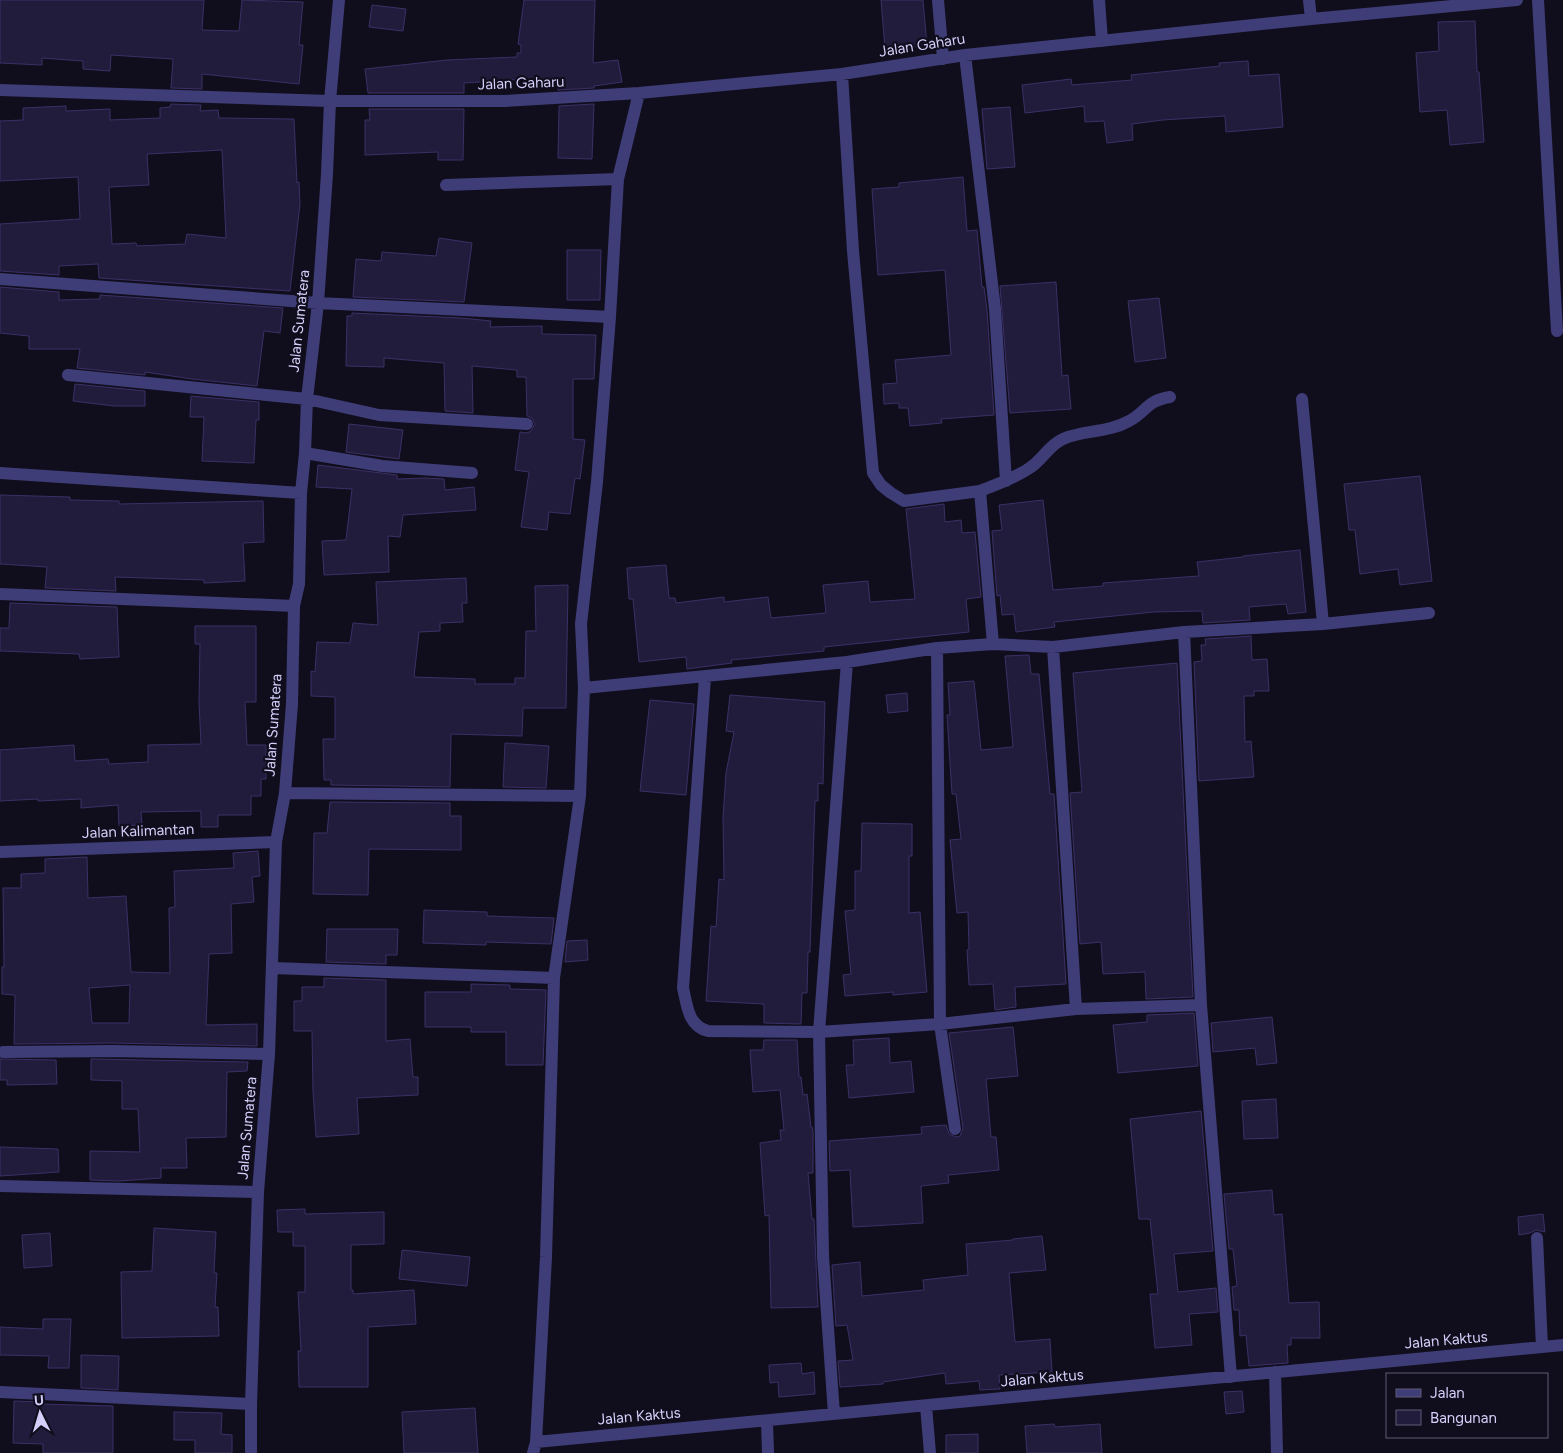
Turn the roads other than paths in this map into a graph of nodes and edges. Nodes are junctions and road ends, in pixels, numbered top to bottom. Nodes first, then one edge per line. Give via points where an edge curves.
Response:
1 (339, 0) edge
2 (938, 0) edge
3 (1099, 0) edge
4 (1310, 0) edge
5 (1517, 0) edge
6 (1538, 0) edge
7 (1490, 1) edge
8 (1311, 19) junction
9 (1102, 40) junction
10 (965, 55) junction
11 (943, 59) junction
12 (842, 74) junction
13 (0, 90) edge
14 (639, 93) junction
15 (330, 100) junction
16 (618, 179) junction
17 (446, 185) dead end
18 (0, 279) edge
19 (318, 303) junction
20 (610, 317) junction
21 (1557, 331) dead end
22 (68, 375) dead end
23 (1170, 397) dead end
24 (307, 399) junction
25 (1302, 399) dead end
26 (527, 424) dead end
27 (306, 453) junction
28 (0, 473) edge
29 (472, 473) dead end
30 (1006, 481) junction
31 (980, 491) junction
32 (301, 493) junction
33 (0, 594) edge
34 (294, 606) junction
35 (1429, 613) dead end
36 (1323, 624) junction
37 (1184, 632) junction
38 (993, 644) junction
39 (1053, 647) junction
40 (936, 648) junction
41 (846, 662) junction
42 (705, 677) junction
43 (584, 688) junction
44 (285, 793) junction
45 (580, 796) junction
46 (276, 842) junction
47 (0, 852) edge
48 (273, 968) junction
49 (554, 978) junction
50 (1201, 1004) junction
51 (1076, 1009) junction
52 (940, 1024) junction
53 (819, 1032) junction
54 (3, 1052) dead end
55 (269, 1054) junction
56 (955, 1129) dead end
57 (0, 1186) edge
58 (258, 1192) junction
59 (1537, 1238) dead end
60 (1563, 1345) edge
61 (1542, 1347) junction
62 (1275, 1372) junction
63 (1231, 1377) junction
64 (0, 1392) edge
65 (251, 1404) junction
66 (926, 1406) junction
67 (834, 1414) junction
68 (767, 1421) junction
69 (534, 1448) edge
70 (251, 1453) edge
71 (768, 1453) edge
72 (930, 1453) edge
73 (1277, 1453) edge

1 - 15 street, Jalan Sumatera
2 - 11 street
3 - 9 street
4 - 8 street
5 - 7 street, Jalan Gaharu
6 - 21 street
7 - 8 street, Jalan Gaharu
8 - 9 street, Jalan Gaharu
9 - 10 street, Jalan Gaharu
10 - 11 street, Jalan Gaharu
10 - 30 street via 995,308
11 - 12 street, Jalan Gaharu
12 - 14 street, Jalan Gaharu
12 - 31 street via 853,251 873,473 881,485 904,501
13 - 15 street, Jalan Gaharu
14 - 15 street, Jalan Gaharu via 504,101
14 - 16 street
15 - 19 street, Jalan Sumatera
16 - 17 street
16 - 20 street
18 - 19 street
19 - 20 street
19 - 24 street, Jalan Sumatera
20 - 43 street via 597,482 581,624
22 - 24 street
23 - 30 street via 1150,403 1129,421 1116,427 1061,440 1033,466
24 - 26 street via 379,415
24 - 27 street, Jalan Sumatera
25 - 36 street
27 - 29 street via 382,466
27 - 32 street, Jalan Sumatera
28 - 32 street
30 - 31 street
31 - 38 street
32 - 34 street, Jalan Sumatera via 299,584
33 - 34 street
34 - 44 street, Jalan Sumatera via 292,704
35 - 36 street
36 - 37 street
37 - 39 street
37 - 50 street
38 - 39 street
38 - 40 street
39 - 51 street
40 - 41 street
40 - 52 street
41 - 42 street
41 - 53 street
42 - 43 street
42 - 53 street via 683,988 688,1011 695,1025 708,1031
43 - 45 street
44 - 45 street
44 - 46 street, Jalan Sumatera
45 - 49 street
46 - 47 street, Jalan Kalimantan
46 - 48 street, Jalan Sumatera
48 - 49 street
48 - 55 street, Jalan Sumatera
49 - 69 street via 546,1257
50 - 51 street
50 - 63 street
51 - 52 street
52 - 53 street
52 - 56 street
53 - 67 street via 823,1256
54 - 55 street
55 - 58 street, Jalan Sumatera
57 - 58 street
58 - 65 street, Jalan Sumatera
59 - 61 street
60 - 61 street, Jalan Kaktus
61 - 62 street, Jalan Kaktus
62 - 63 street, Jalan Kaktus
62 - 73 street
63 - 66 street, Jalan Kaktus
64 - 65 street
65 - 70 street, Jalan Sumatera
66 - 67 street, Jalan Kaktus
66 - 72 street
67 - 68 street, Jalan Kaktus
68 - 69 street, Jalan Kaktus
68 - 71 street

